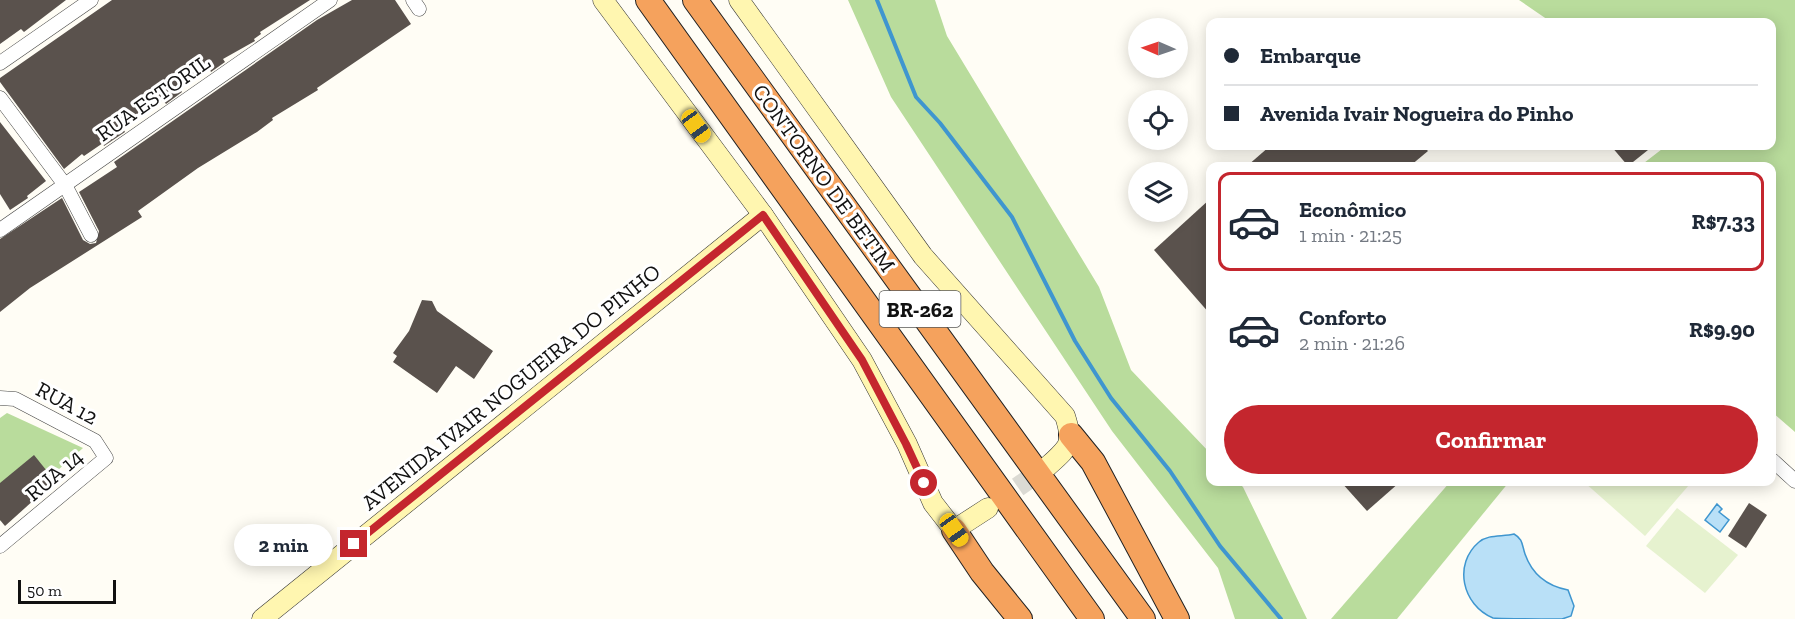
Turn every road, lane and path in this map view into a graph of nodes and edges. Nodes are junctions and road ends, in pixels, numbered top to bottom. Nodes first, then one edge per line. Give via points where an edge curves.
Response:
1 (91, 0) edge
2 (330, 0) edge
3 (603, 0) edge
4 (648, 0) edge
5 (695, 0) edge
6 (739, 0) edge
7 (0, 63) edge
8 (0, 98) edge
9 (65, 185) junction
10 (763, 215) junction
11 (0, 230) edge
12 (91, 235) dead end
13 (0, 398) edge
14 (1071, 435) junction
15 (106, 458) joint
16 (1776, 464) edge
17 (1048, 466) tunnel mouth
18 (1795, 481) edge
19 (988, 508) tunnel mouth
20 (954, 530) junction
21 (0, 546) edge
22 (262, 619) edge
23 (1020, 619) edge
24 (1092, 619) edge
25 (1143, 619) edge
26 (1176, 619) edge

1 - 7 street
2 - 9 street, RUA ESTORIL
3 - 10 street
4 - 24 highway, CONTORNO DE BETIM / BR-262
5 - 25 highway, CONTORNO DE BETIM / BR-262
6 - 14 street, CONTORNO DE BETIM / BR-262 via 923,256 1065,416
8 - 9 street
9 - 11 street, RUA ESTORIL
9 - 12 street
10 - 20 street via 862,360 933,503
10 - 22 street, AVENIDA IVAIR NOGUEIRA DO PINHO
13 - 15 street, RUA 12 via 15,399 95,441
14 - 17 street via 1067,449
14 - 26 highway via 1093,462
15 - 21 street, RUA 14
16 - 18 street
19 - 20 street
20 - 23 highway

